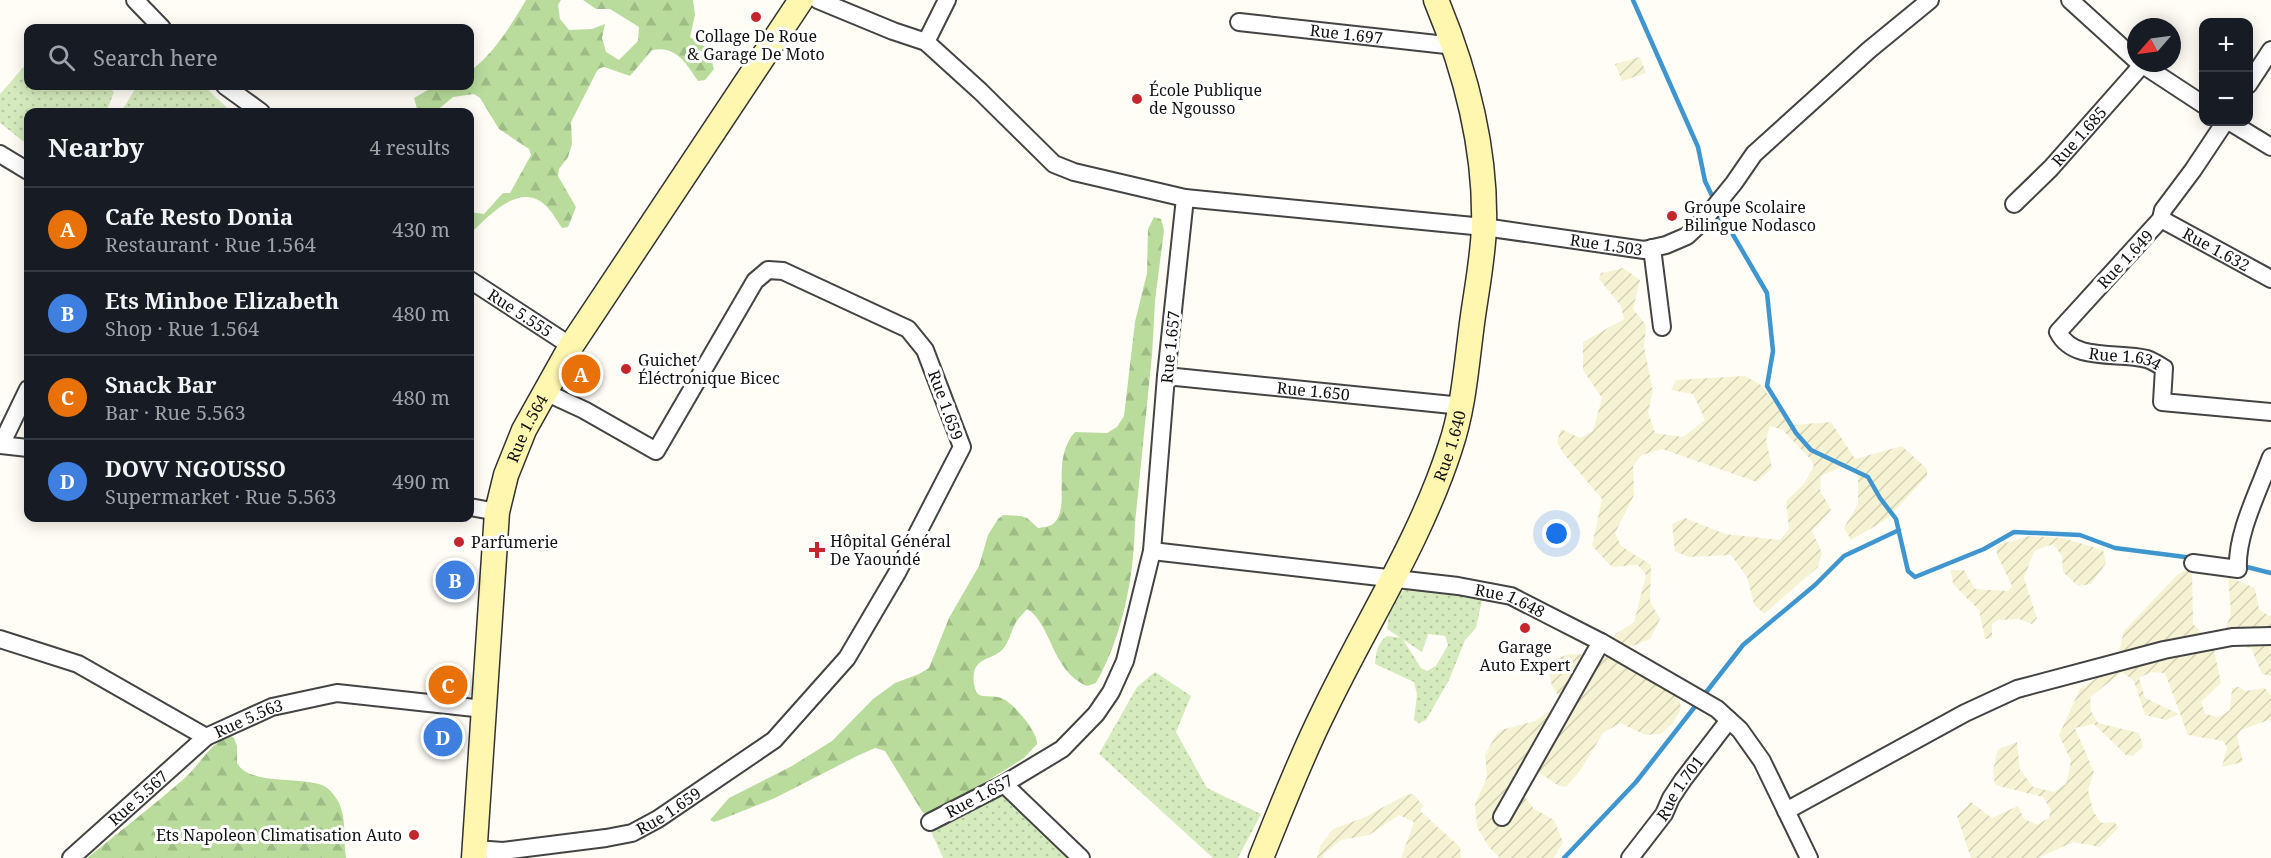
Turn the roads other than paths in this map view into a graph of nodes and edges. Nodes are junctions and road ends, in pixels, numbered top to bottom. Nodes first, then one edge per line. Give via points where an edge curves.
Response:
1 (135, 0) edge
2 (801, 0) edge
3 (818, 0) edge
4 (947, 0) edge
5 (1437, 0) edge
6 (1930, 0) edge
7 (2070, 0) edge
8 (1239, 22) dead end
9 (158, 24) edge
10 (926, 42) junction
11 (1455, 46) junction
12 (2271, 50) edge
13 (2127, 52) edge
14 (2131, 72) edge
15 (2153, 72) edge
16 (2253, 77) edge
17 (231, 90) edge
18 (2199, 102) edge
19 (255, 108) edge
20 (2221, 126) edge
21 (2237, 126) edge
22 (2271, 147) edge
23 (0, 153) edge
24 (24, 168) edge
25 (1185, 198) junction
26 (2014, 204) dead end
27 (2161, 219) junction
28 (1484, 227) junction
29 (1652, 248) junction
30 (2271, 279) edge
31 (474, 283) edge
32 (1662, 327) dead end
33 (2058, 332) joint
34 (571, 346) junction
35 (1167, 376) junction
36 (545, 392) junction
37 (24, 397) edge
38 (1462, 406) junction
39 (2271, 412) edge
40 (1, 445) edge
41 (24, 448) edge
42 (2271, 457) edge
43 (474, 508) edge
44 (497, 512) junction
45 (1152, 551) junction
46 (2193, 563) dead end
47 (1395, 578) junction
48 (2271, 636) edge
49 (0, 639) edge
50 (1601, 642) junction
51 (484, 709) junction
52 (1729, 720) junction
53 (206, 737) junction
54 (1004, 784) junction
55 (1786, 811) junction
56 (1502, 817) dead end
57 (930, 822) dead end
58 (475, 853) edge
59 (70, 858) edge
60 (1082, 858) edge
61 (1261, 858) edge
62 (1630, 858) edge
63 (1809, 858) edge

1 - 9 street
2 - 34 main road, Rue 1.564
3 - 10 street
4 - 10 street
5 - 11 main road, Rue 1.640
6 - 29 street, Rue 1.503 via 1754,154 1687,236
7 - 13 street
8 - 11 street, Rue 1.697
10 - 25 street via 1054,164
11 - 28 main road, Rue 1.640 via 1472,108
12 - 16 street
14 - 26 street, Rue 1.685 via 2051,168
15 - 18 street
17 - 19 street
20 - 27 street, Rue 1.649 via 2163,210
21 - 22 street
23 - 24 street
25 - 28 street, Rue 1.503
25 - 35 street, Rue 1.657
27 - 30 street, Rue 1.632
27 - 33 street, Rue 1.649
28 - 29 street, Rue 1.503
28 - 38 main road, Rue 1.640
29 - 32 street
31 - 34 street, Rue 5.555
33 - 39 street, Rue 1.634 via 2063,341 2092,355 2148,359 2164,368 2162,402
34 - 36 main road, Rue 1.564
35 - 38 street, Rue 1.650
35 - 45 street, Rue 1.657
36 - 44 main road, Rue 1.564 via 524,430 506,475
36 - 58 street, Rue 1.659 via 656,451 755,281 768,270 783,272 908,329 925,350 962,447 897,573 847,658 774,740 632,833
37 - 40 street
38 - 47 main road, Rue 1.640 via 1426,511
40 - 41 street
42 - 46 street via 2243,532 2238,569
43 - 44 street
44 - 51 main road, Rue 1.564
45 - 47 street, Rue 1.648
45 - 54 street, Rue 1.657 via 1125,661 1111,692 1062,749
47 - 50 street, Rue 1.648 via 1512,596
47 - 61 main road, Rue 1.640 via 1323,711
48 - 55 street via 2232,637 2164,650 2017,689 1965,712
49 - 53 street, Rue 5.563 via 78,664
50 - 52 street, Rue 1.648 via 1717,709
50 - 56 street
51 - 53 street, Rue 5.563 via 337,693 272,707
51 - 58 main road, Rue 1.564
52 - 55 street, Rue 1.648 via 1762,761
52 - 62 street, Rue 1.701
53 - 59 street, Rue 5.567
54 - 57 street, Rue 1.657
54 - 60 street
55 - 63 street, Rue 1.648

